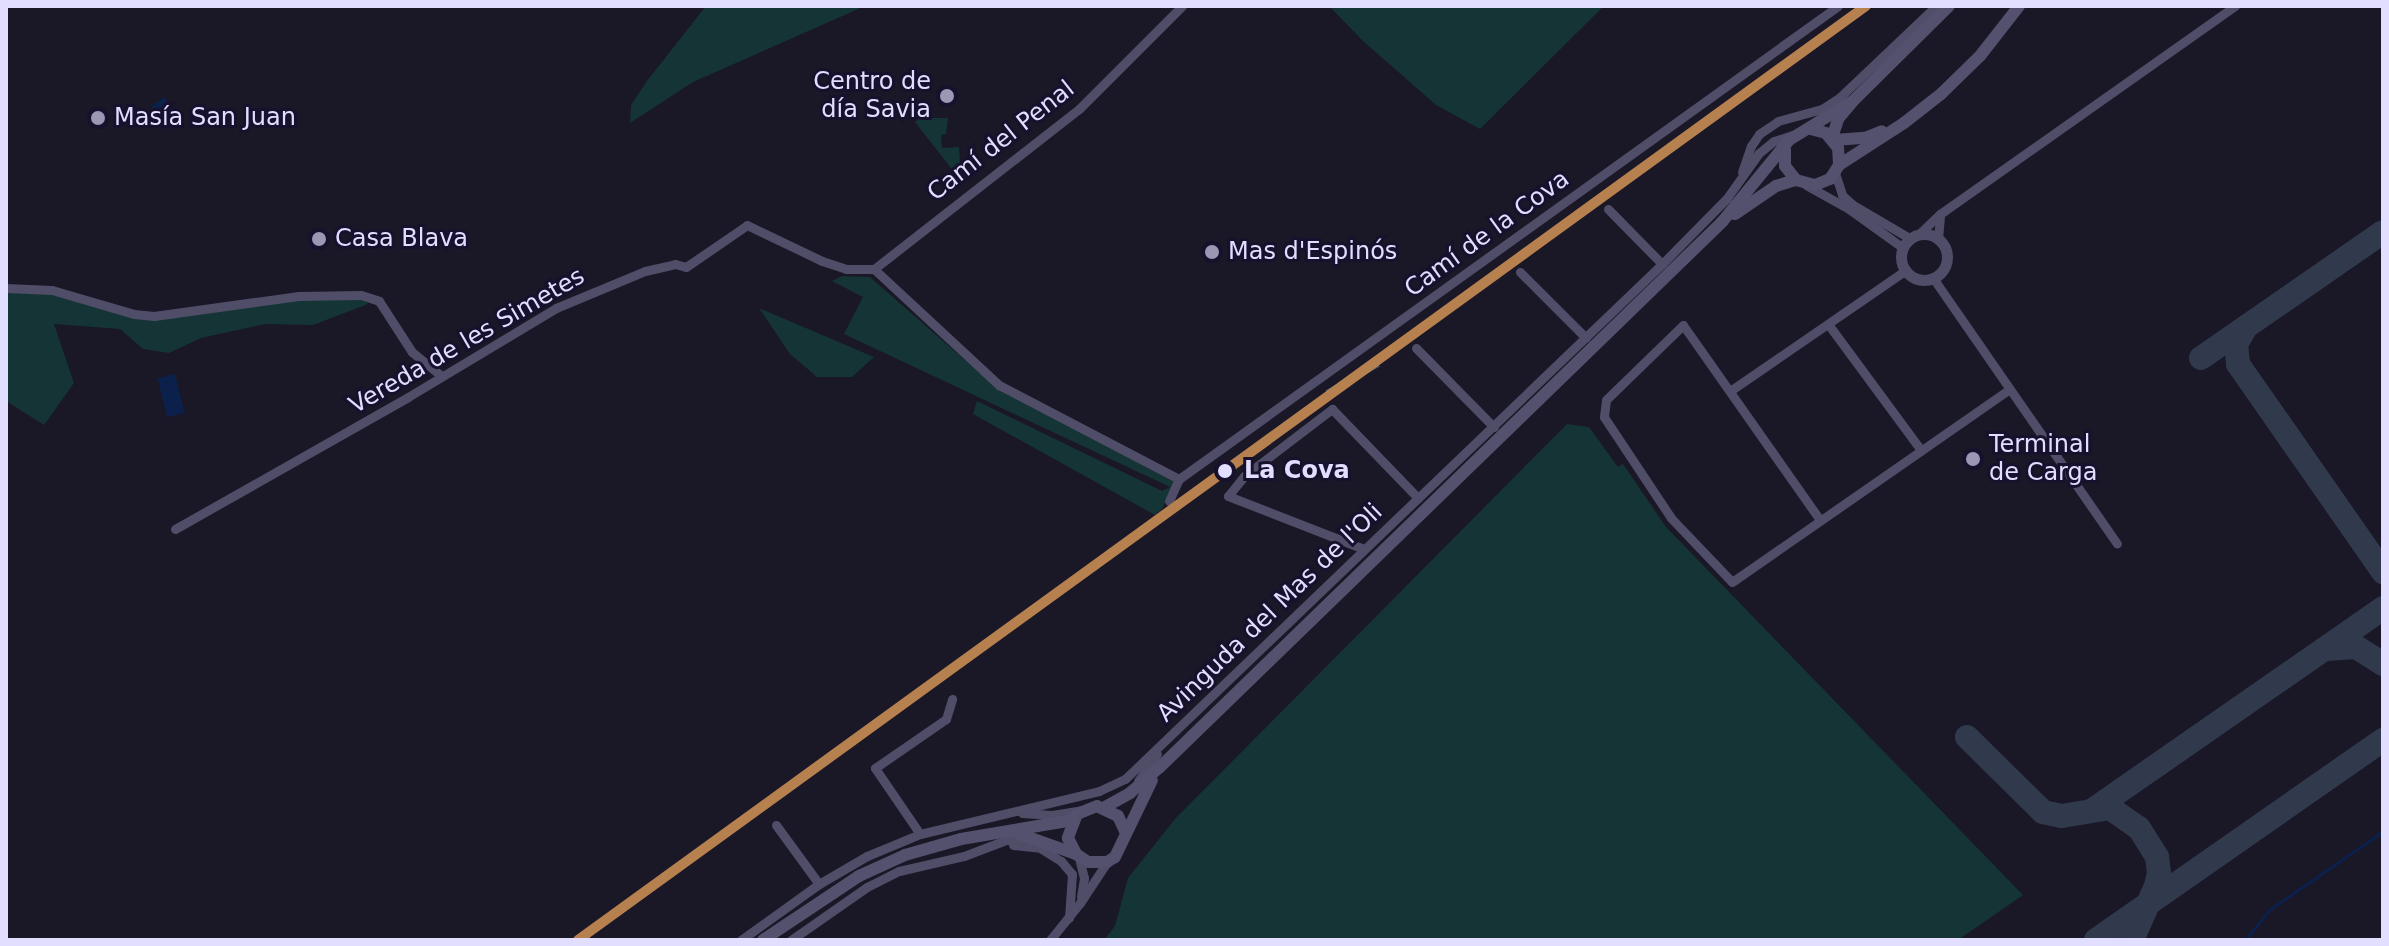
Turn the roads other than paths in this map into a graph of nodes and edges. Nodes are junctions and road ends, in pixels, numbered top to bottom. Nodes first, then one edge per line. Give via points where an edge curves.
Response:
1 (1182, 6) edge
2 (1838, 6) edge
3 (1936, 6) edge
4 (1949, 6) edge
5 (2019, 6) edge
6 (2235, 6) edge
7 (1853, 101) junction
8 (1904, 123) junction
9 (1811, 129) junction
10 (1796, 134) junction
11 (1833, 139) junction
12 (1785, 149) junction
13 (1837, 169) junction
14 (1740, 179) junction
15 (1801, 183) junction
16 (1608, 209) dead end
17 (1940, 214) junction
18 (1722, 222) junction
19 (1938, 239) junction
20 (1910, 240) junction
21 (1662, 264) junction
22 (874, 269) junction
23 (1906, 270) junction
24 (1520, 272) dead end
25 (1933, 278) junction
26 (6, 288) edge
27 (1828, 324) junction
28 (1586, 338) junction
29 (1416, 348) dead end
30 (442, 376) junction
31 (2010, 389) junction
32 (1730, 391) junction
33 (1494, 427) junction
34 (1921, 450) junction
35 (1179, 479) junction
36 (1418, 498) junction
37 (1169, 501) dead end
38 (1820, 520) junction
39 (175, 529) dead end
40 (2117, 544) dead end
41 (1364, 549) junction
42 (952, 699) dead end
43 (1168, 738) junction
44 (1159, 768) junction
45 (1130, 793) junction
46 (1105, 807) junction
47 (1014, 813) junction
48 (1077, 815) junction
49 (776, 825) dead end
50 (1125, 831) junction
51 (1008, 832) junction
52 (920, 834) junction
53 (1039, 839) junction
54 (990, 847) junction
55 (1077, 856) junction
56 (1107, 862) junction
57 (819, 884) junction
58 (1080, 903) junction
59 (1069, 918) junction
60 (795, 939) edge
61 (741, 940) edge
62 (763, 940) edge
63 (1050, 940) edge

1 - 22 street, Camí del Penal via 1057,128
2 - 35 street, Camí de la Cova
3 - 14 street, Avinguda del Mas de l'Oli via 1839,98 1822,109 1778,121 1759,134
4 - 7 main road
5 - 8 main road via 1980,56
6 - 17 street
7 - 9 main road
7 - 11 main road via 1838,119
8 - 11 main road via 1865,138
8 - 13 main road
9 - 10 main road
9 - 11 main road
10 - 12 main road
10 - 14 street, Avinguda del Mas de l'Oli via 1767,147
11 - 13 main road
12 - 15 main road via 1785,166
12 - 18 main road
13 - 15 main road via 1823,183
13 - 20 street via 1842,195
14 - 21 street, Avinguda del Mas de l'Oli
15 - 18 main road via 1776,186
15 - 20 street
16 - 21 street
17 - 19 street
17 - 20 street
18 - 44 main road
19 - 20 street
19 - 25 street via 1947,260
20 - 23 street
21 - 28 street, Avinguda del Mas de l'Oli
22 - 30 street, Vereda de les Simetes via 834,265 747,225 686,267 675,264 645,271 556,308
22 - 35 street via 999,385
23 - 25 street via 1918,279
23 - 27 street
24 - 28 street
25 - 31 street
26 - 30 street via 52,290 154,316 299,296 361,295 379,301 412,352
27 - 32 street
27 - 34 street
28 - 33 street, Avinguda del Mas de l'Oli
29 - 33 street
30 - 39 street, Vereda de les Simetes
31 - 34 street
31 - 40 street
32 - 38 street
32 - 38 street via 1683,325 1602,409 1671,518 1732,582
33 - 36 street, Avinguda del Mas de l'Oli
34 - 38 street
35 - 37 street, Camí de la Cova
36 - 41 street, Avinguda del Mas de l'Oli
36 - 41 street via 1332,409 1244,476 1228,496
41 - 43 street, Avinguda del Mas de l'Oli
42 - 52 street via 946,719 875,768
43 - 45 street
43 - 47 street, Avinguda del Mas de l'Oli via 1125,779
44 - 45 main road
44 - 50 main road
45 - 46 main road
46 - 48 main road
46 - 50 main road via 1118,816
47 - 48 street
47 - 52 street, Avinguda del Mas de l'Oli
48 - 51 main road
48 - 55 main road via 1068,838
49 - 57 street
50 - 56 main road via 1121,850
51 - 53 main road
51 - 62 main road via 905,855 859,876
52 - 57 street, Avinguda del Mas de l'Oli
53 - 54 street via 1006,840
53 - 55 main road
54 - 59 street via 1040,848 1061,861 1072,874
54 - 60 street via 899,871 867,887
55 - 56 main road
55 - 58 street via 1084,878
56 - 58 street
57 - 61 street, Avinguda del Mas de l'Oli
58 - 59 street
59 - 63 street

